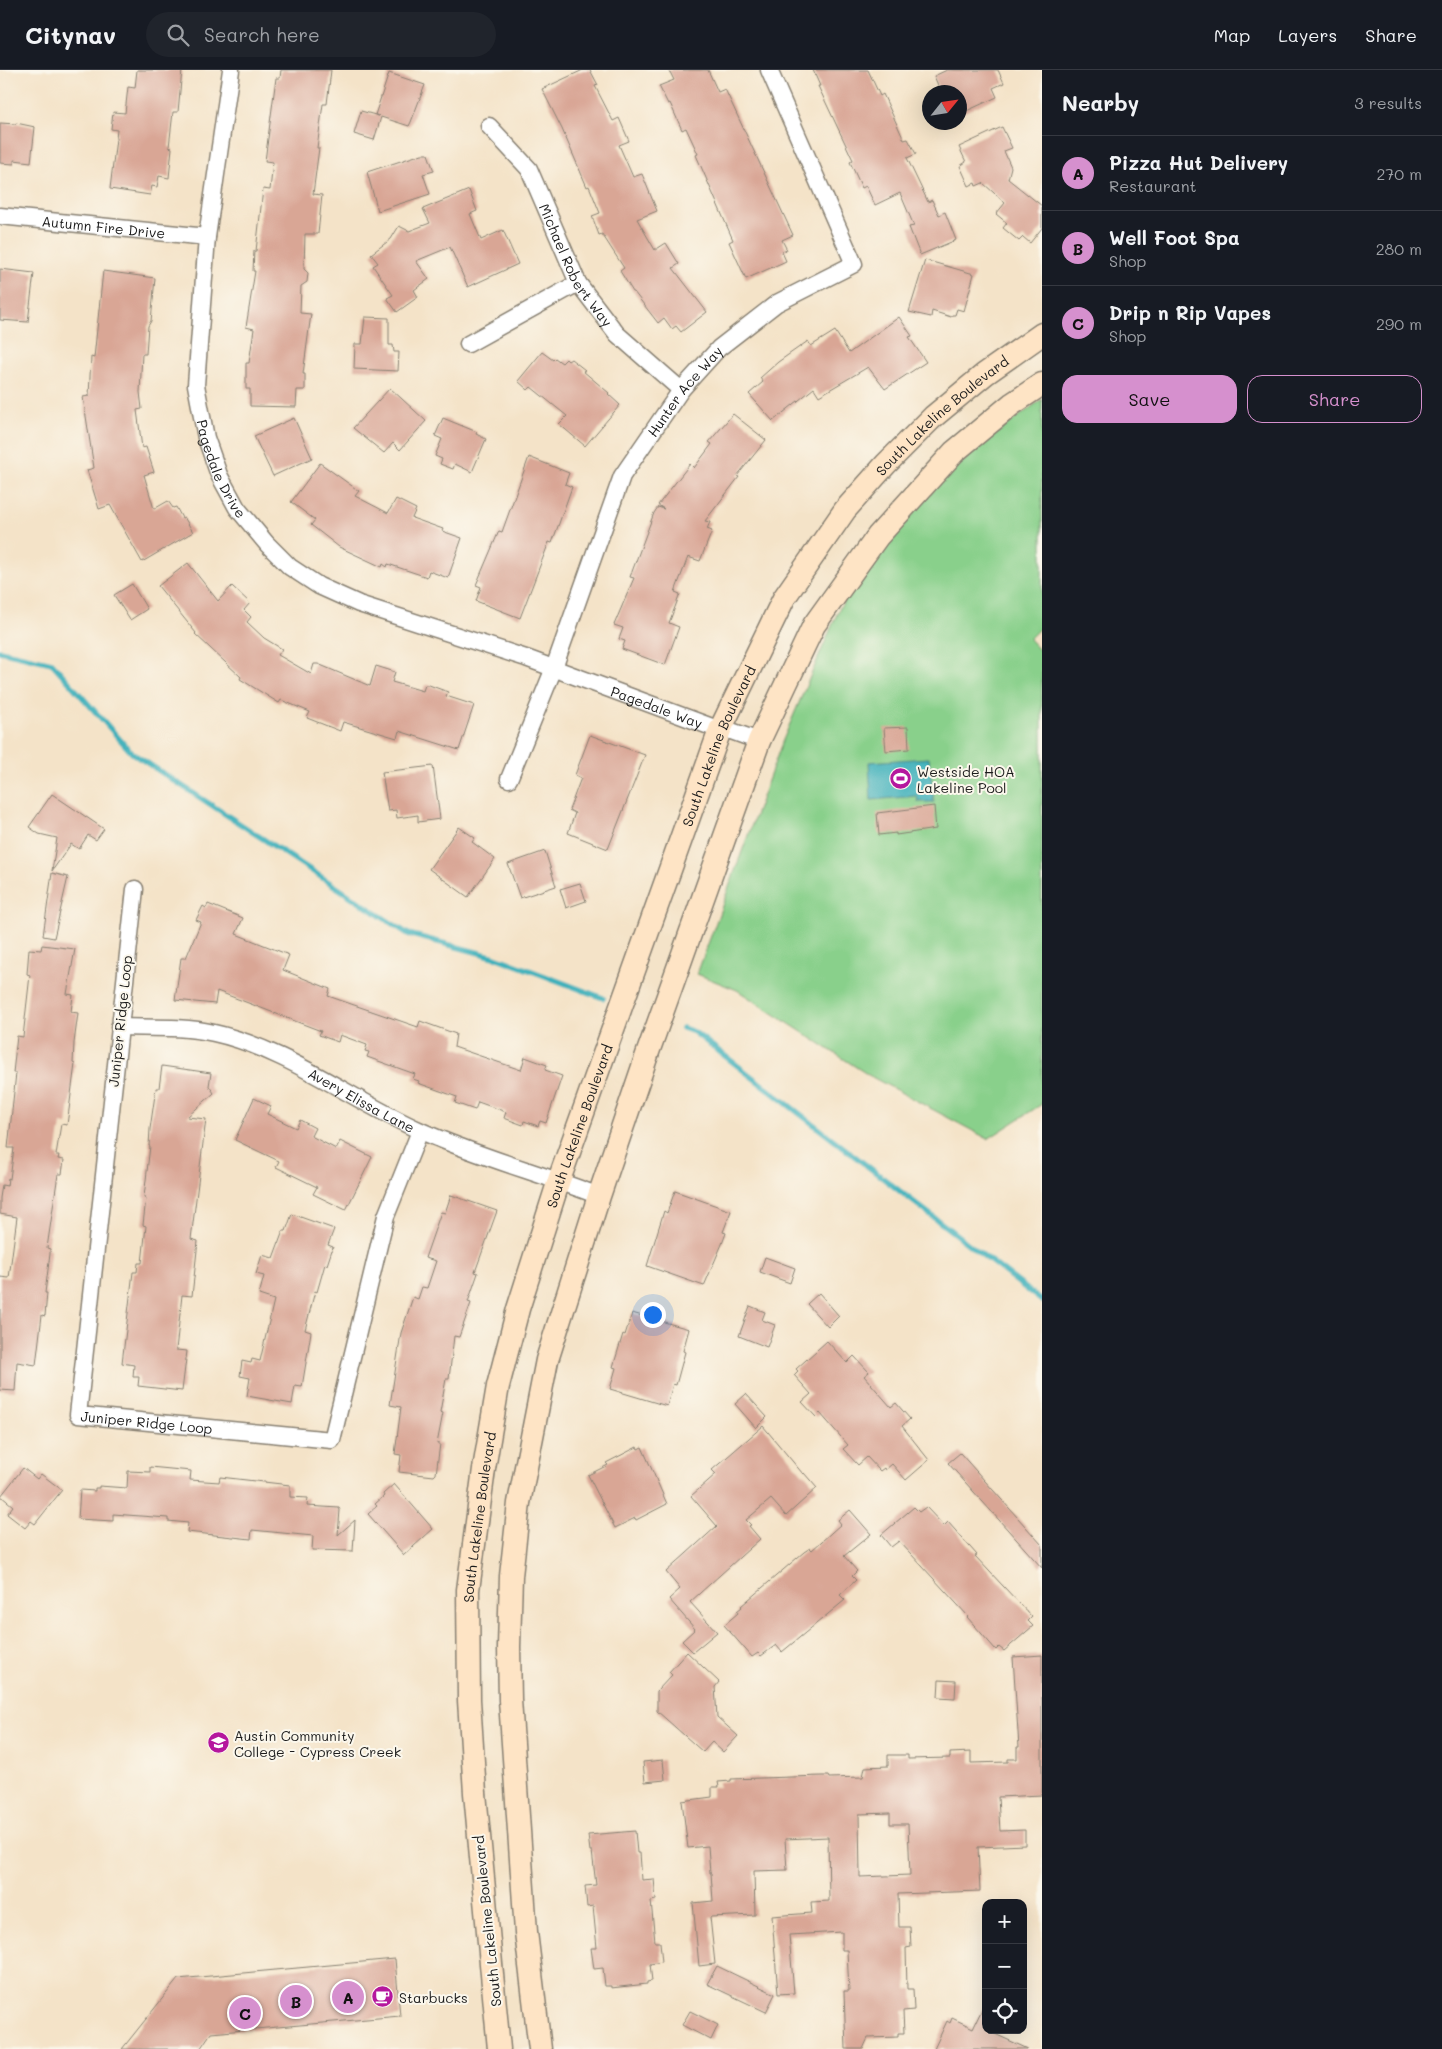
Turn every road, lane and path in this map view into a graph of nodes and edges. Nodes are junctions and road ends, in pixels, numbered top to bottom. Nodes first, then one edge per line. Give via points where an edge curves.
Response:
1 (231, 70) edge
2 (769, 70) edge
3 (489, 126) dead end
4 (0, 216) edge
5 (207, 236) junction
6 (578, 283) junction
7 (1042, 334) edge
8 (468, 344) dead end
9 (1042, 384) edge
10 (681, 390) junction
11 (554, 668) junction
12 (720, 730) junction
13 (759, 741) junction
14 (509, 779) dead end
15 (136, 889) dead end
16 (119, 1027) junction
17 (420, 1131) junction
18 (559, 1180) junction
19 (599, 1196) junction
20 (499, 2049) edge
21 (540, 2049) edge

1 - 5 street, Pagedale Drive
2 - 10 street, Hunter Ace Way via 854,264 777,303 719,348
3 - 6 street, Michael Robert Way via 529,169
4 - 5 street, Autumn Fire Drive
5 - 11 street, Pagedale Drive via 196,385 206,438 219,475 237,508 290,567 319,586 359,604
6 - 8 street
6 - 10 street, Michael Robert Way via 617,334
7 - 12 main road, South Lakeline Boulevard via 933,416 845,510 784,598
9 - 13 main road via 1012,404 954,452 878,536 814,625
10 - 11 street, Hunter Ace Way via 622,476
11 - 12 street, Pagedale Way
11 - 14 street, Hunter Ace Way
12 - 13 street, Pagedale Way via 723,728
12 - 18 main road, South Lakeline Boulevard
13 - 19 main road
15 - 16 street, Juniper Ridge Loop
16 - 17 street, Avery Elissa Lane via 180,1028 214,1033 263,1049
16 - 17 street, Juniper Ridge Loop via 78,1415 332,1440 386,1216
17 - 18 street, Avery Elissa Lane
18 - 19 street, Avery Elissa Lane
18 - 20 main road, South Lakeline Boulevard via 518,1309 498,1386 468,1590 474,1793
19 - 21 main road via 547,1360 519,1503 511,1576 510,1700 526,1932

